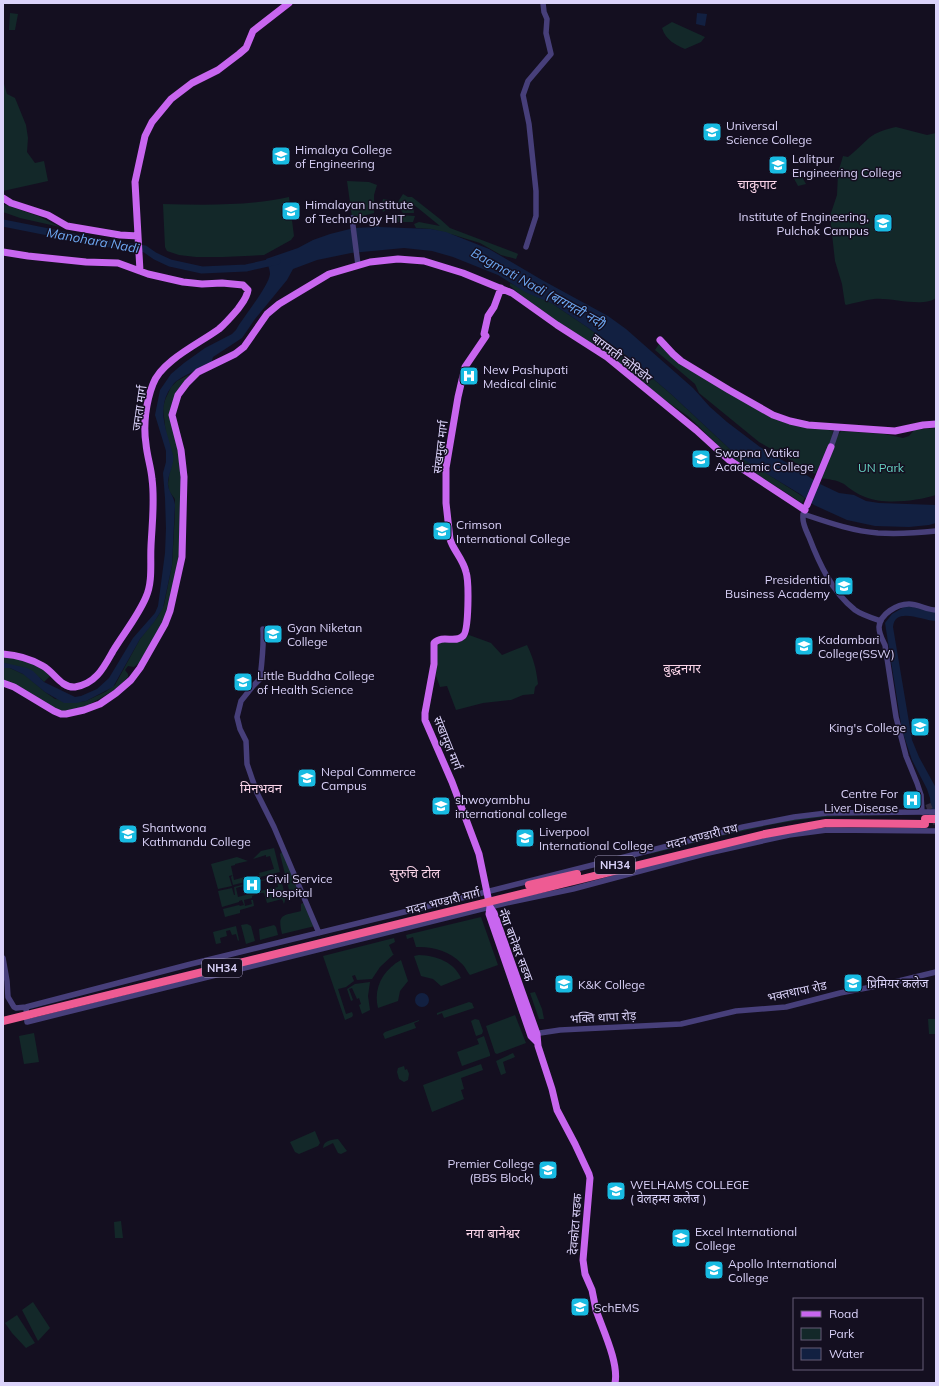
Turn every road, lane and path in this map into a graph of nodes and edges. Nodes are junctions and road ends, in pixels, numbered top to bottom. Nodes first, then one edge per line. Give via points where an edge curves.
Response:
1 (289, 3) edge
2 (543, 3) edge
3 (3, 198) edge
4 (352, 218) dead end
5 (138, 237) junction
6 (526, 247) dead end
7 (3, 252) edge
8 (358, 265) junction
9 (140, 269) junction
10 (501, 288) junction
11 (660, 340) dead end
12 (936, 424) edge
13 (838, 427) junction
14 (831, 447) joint
15 (805, 510) junction
16 (936, 531) edge
17 (456, 549) joint
18 (936, 610) edge
19 (881, 621) junction
20 (264, 629) dead end
21 (3, 654) edge
22 (3, 683) edge
23 (921, 795) junction
24 (928, 804) tunnel mouth
25 (936, 812) edge
26 (936, 819) edge
27 (924, 821) junction
28 (936, 824) edge
29 (936, 831) edge
30 (488, 899) junction
31 (398, 922) junction
32 (319, 933) junction
33 (282, 947) junction
34 (3, 958) edge
35 (260, 959) junction
36 (936, 972) edge
37 (24, 1014) junction
38 (3, 1017) edge
39 (3, 1022) edge
40 (662, 1025) joint
41 (535, 1037) junction
42 (546, 1071) joint
43 (615, 1383) edge

1 - 5 main road via 253,31 246,48 218,70 192,82 171,99 152,122 144,140 135,182
2 - 6 street via 550,54 528,81 524,95 536,191 536,216
3 - 5 main road via 48,215 67,226
4 - 8 street
5 - 9 main road
7 - 9 main road, जनता मार्ग via 86,262 118,263
8 - 10 main road, बागमती कोरिडोर via 385,260 417,260 433,263
8 - 22 main road, बागमती कोरिडोर via 329,274 279,304 267,314 244,347 226,359 202,369 181,390 175,404 173,419 181,450 184,477 182,557 166,624 134,676 124,687 100,704 66,714 61,714
9 - 21 main road, जनता मार्ग via 148,274 196,283 243,285 248,290 245,299 226,323 162,369 150,391 145,442 153,491 150,576 146,597 100,671 87,684 68,686 43,666 21,657
10 - 15 main road, बागमती कोरिडोर via 607,357 729,460
10 - 17 main road, संखमुल मार्ग via 488,316 484,334 486,336 465,367 458,397 446,468 447,522 450,539
11 - 13 main road via 681,360 773,415 790,422
12 - 13 main road via 895,431
13 - 14 street
14 - 15 main road
15 - 16 street via 834,524 858,530 879,533
15 - 19 street via 804,524 830,581 854,608 870,618
17 - 30 main road, संखामुल मार्ग via 467,573 466,632 458,640 443,638 434,643 434,664 425,720 473,836
18 - 19 street via 904,605 886,614
19 - 23 street via 880,631 885,645 896,717 906,756
20 - 32 street via 260,679 241,701 237,717 246,742 247,764 257,793
23 - 24 street
23 - 27 street
25 - 27 street, bridge
26 - 27 highway, NH34, bridge
27 - 28 highway, NH34
27 - 29 street
27 - 30 highway, मदन भण्डारी पथ / NH34 via 834,823 796,827
27 - 30 highway, मदन भण्डारी पथ / NH34 via 896,818 826,819 777,826
27 - 30 street via 827,813 767,822 677,843
30 - 31 highway, मदन भण्डारी मार्ग / NH34
30 - 41 main road, नँया बानेश्वर सडक
31 - 32 street
31 - 33 highway, मदन भण्डारी मार्ग / NH34
31 - 35 street
32 - 33 street
33 - 35 highway, NH34
33 - 37 street
34 - 37 street via 8,997 14,1007
35 - 37 street
35 - 37 highway, NH34
35 - 37 highway, NH34 via 174,975
36 - 40 street, भक्तथापा रोड via 840,992 786,1007 736,1012 681,1024
37 - 38 highway, NH34
37 - 39 highway, NH34
40 - 41 street, भक्ति थापा रोड़ via 560,1030 545,1032
41 - 42 main road, नँया बानेश्वर सडक
42 - 43 main road, देवकोटा सडक via 556,1110 590,1178 583,1260 612,1357

